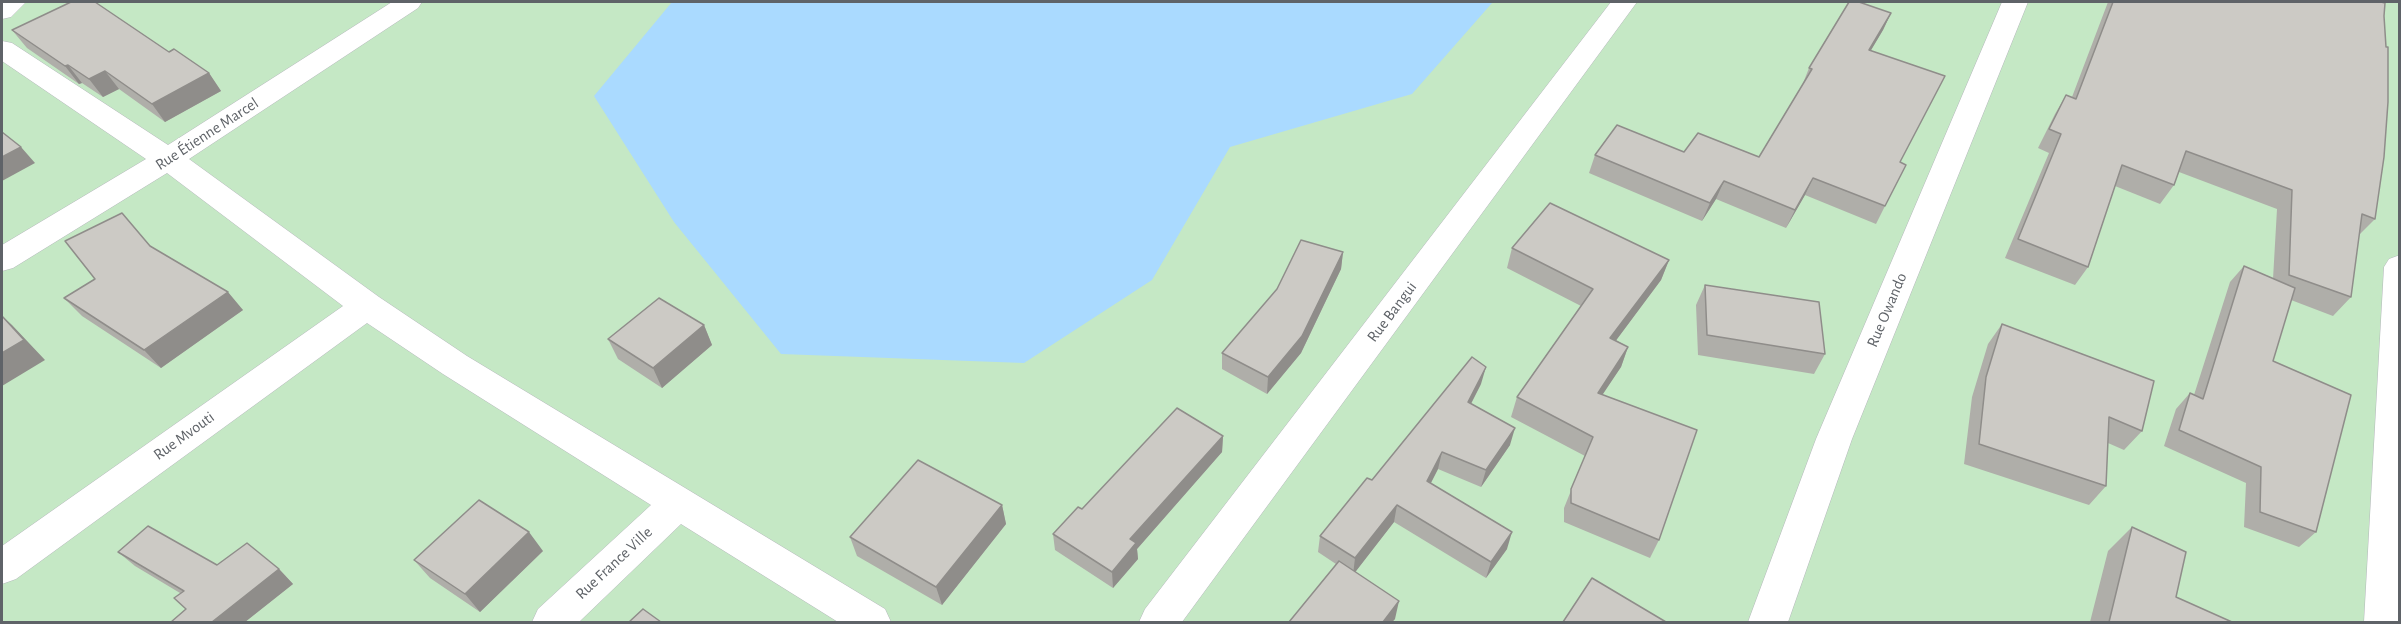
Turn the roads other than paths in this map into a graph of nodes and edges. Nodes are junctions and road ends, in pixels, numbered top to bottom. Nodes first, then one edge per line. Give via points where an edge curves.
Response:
1 (13, 2) edge
2 (409, 2) edge
3 (1624, 2) edge
4 (2015, 2) edge
5 (2, 11) edge
6 (2, 49) edge
7 (168, 159) junction
8 (2, 260) edge
9 (2400, 267) edge
10 (367, 306) junction
11 (677, 504) junction
12 (2, 567) edge
13 (552, 622) edge
14 (871, 622) edge
15 (1159, 622) edge
16 (1767, 622) edge
17 (2384, 622) edge

1 - 5 street
2 - 7 street, Rue Étienne Marcel
3 - 15 street, Rue Bangui
4 - 16 street, Rue Owando via 1834,439
6 - 7 street
7 - 8 street, Rue Étienne Marcel
7 - 10 street
9 - 17 street
10 - 11 street
10 - 12 street, Rue Mvouti
11 - 13 street, Rue France Ville
11 - 14 street

